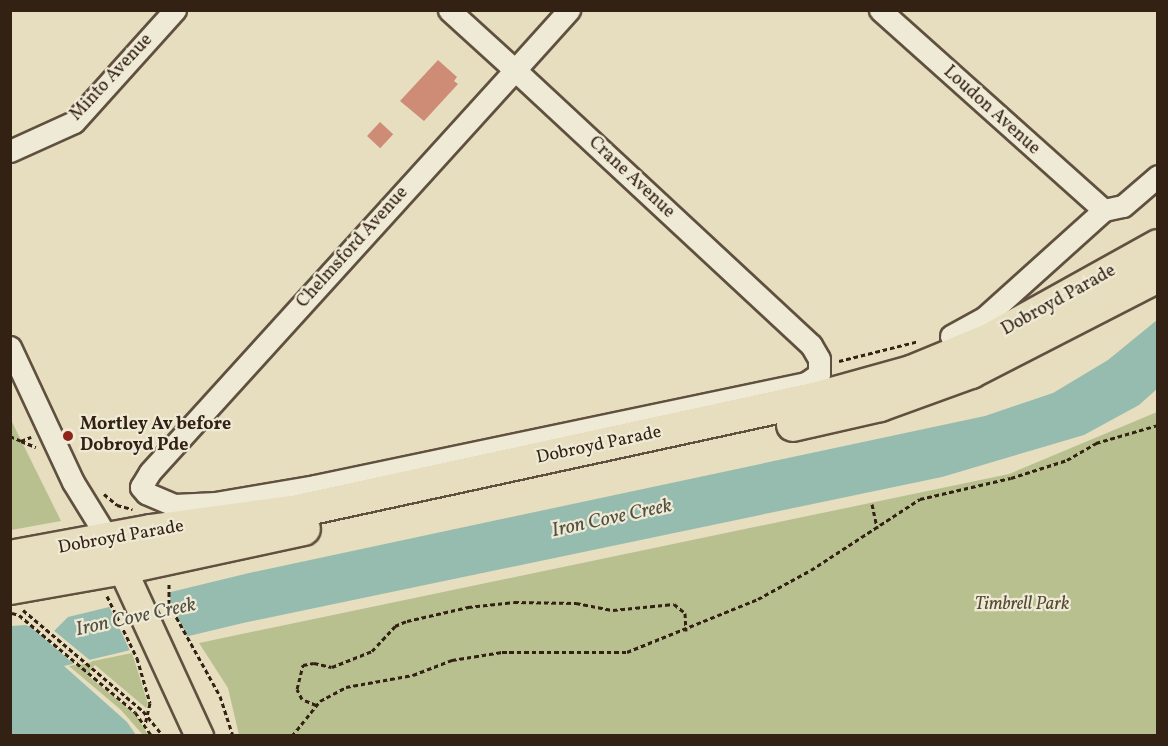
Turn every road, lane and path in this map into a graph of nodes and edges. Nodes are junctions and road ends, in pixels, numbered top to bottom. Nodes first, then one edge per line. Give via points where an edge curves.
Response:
1 (175, 10) edge
2 (449, 10) edge
3 (568, 10) edge
4 (880, 10) edge
5 (515, 70) junction
6 (10, 151) edge
7 (1158, 176) edge
8 (1104, 210) junction
9 (1158, 246) edge
10 (1158, 276) edge
11 (951, 336) joint
12 (10, 347) edge
13 (821, 366) junction
14 (1158, 425) edge
15 (141, 487) joint
16 (99, 489) dead end
17 (872, 504) dead end
18 (142, 509) dead end
19 (877, 528) junction
20 (108, 539) junction
21 (10, 557) edge
22 (129, 579) junction
23 (169, 584) dead end
24 (10, 588) edge
25 (106, 596) dead end
26 (10, 614) edge
27 (29, 615) dead end
28 (686, 631) junction
29 (316, 705) junction
30 (149, 719) junction
31 (145, 724) junction
32 (152, 735) edge
33 (163, 735) edge
34 (199, 735) edge
35 (233, 735) edge
36 (292, 735) edge

1 - 6 street, Minto Avenue via 74,122
2 - 5 street, Crane Avenue
3 - 5 street, Chelmsford Avenue
4 - 8 street, Loudon Avenue
5 - 13 street, Crane Avenue via 811,345
5 - 15 street, Chelmsford Avenue
7 - 8 street, Dobroyd Parade via 1123,206
8 - 11 street, Dobroyd Parade via 985,317
9 - 20 highway, Dobroyd Parade via 989,340 910,372 828,396 293,512
10 - 22 highway, Dobroyd Parade via 970,372 852,413
11 - 13 path via 900,344
12 - 20 street via 73,482
13 - 15 street, Dobroyd Parade via 814,380 806,383 315,486 216,503 174,505 159,501
14 - 19 path via 1096,443 1067,460 1011,478 920,499
16 - 18 path via 117,505
17 - 19 path
19 - 28 path via 811,570
20 - 21 highway, Dobroyd Parade
20 - 22 main road
22 - 24 highway, Dobroyd Parade
22 - 34 main road
23 - 35 path via 169,604 220,696
25 - 30 path via 137,658 150,703
26 - 31 path via 25,620
27 - 30 path
28 - 29 path via 627,652 502,652 452,660 413,675 346,687
28 - 29 path via 684,613 674,604 613,610 576,603 468,607 395,626 372,651 332,668 314,663 303,665 297,690 302,699
29 - 36 path
30 - 31 path
30 - 33 path
31 - 32 path

